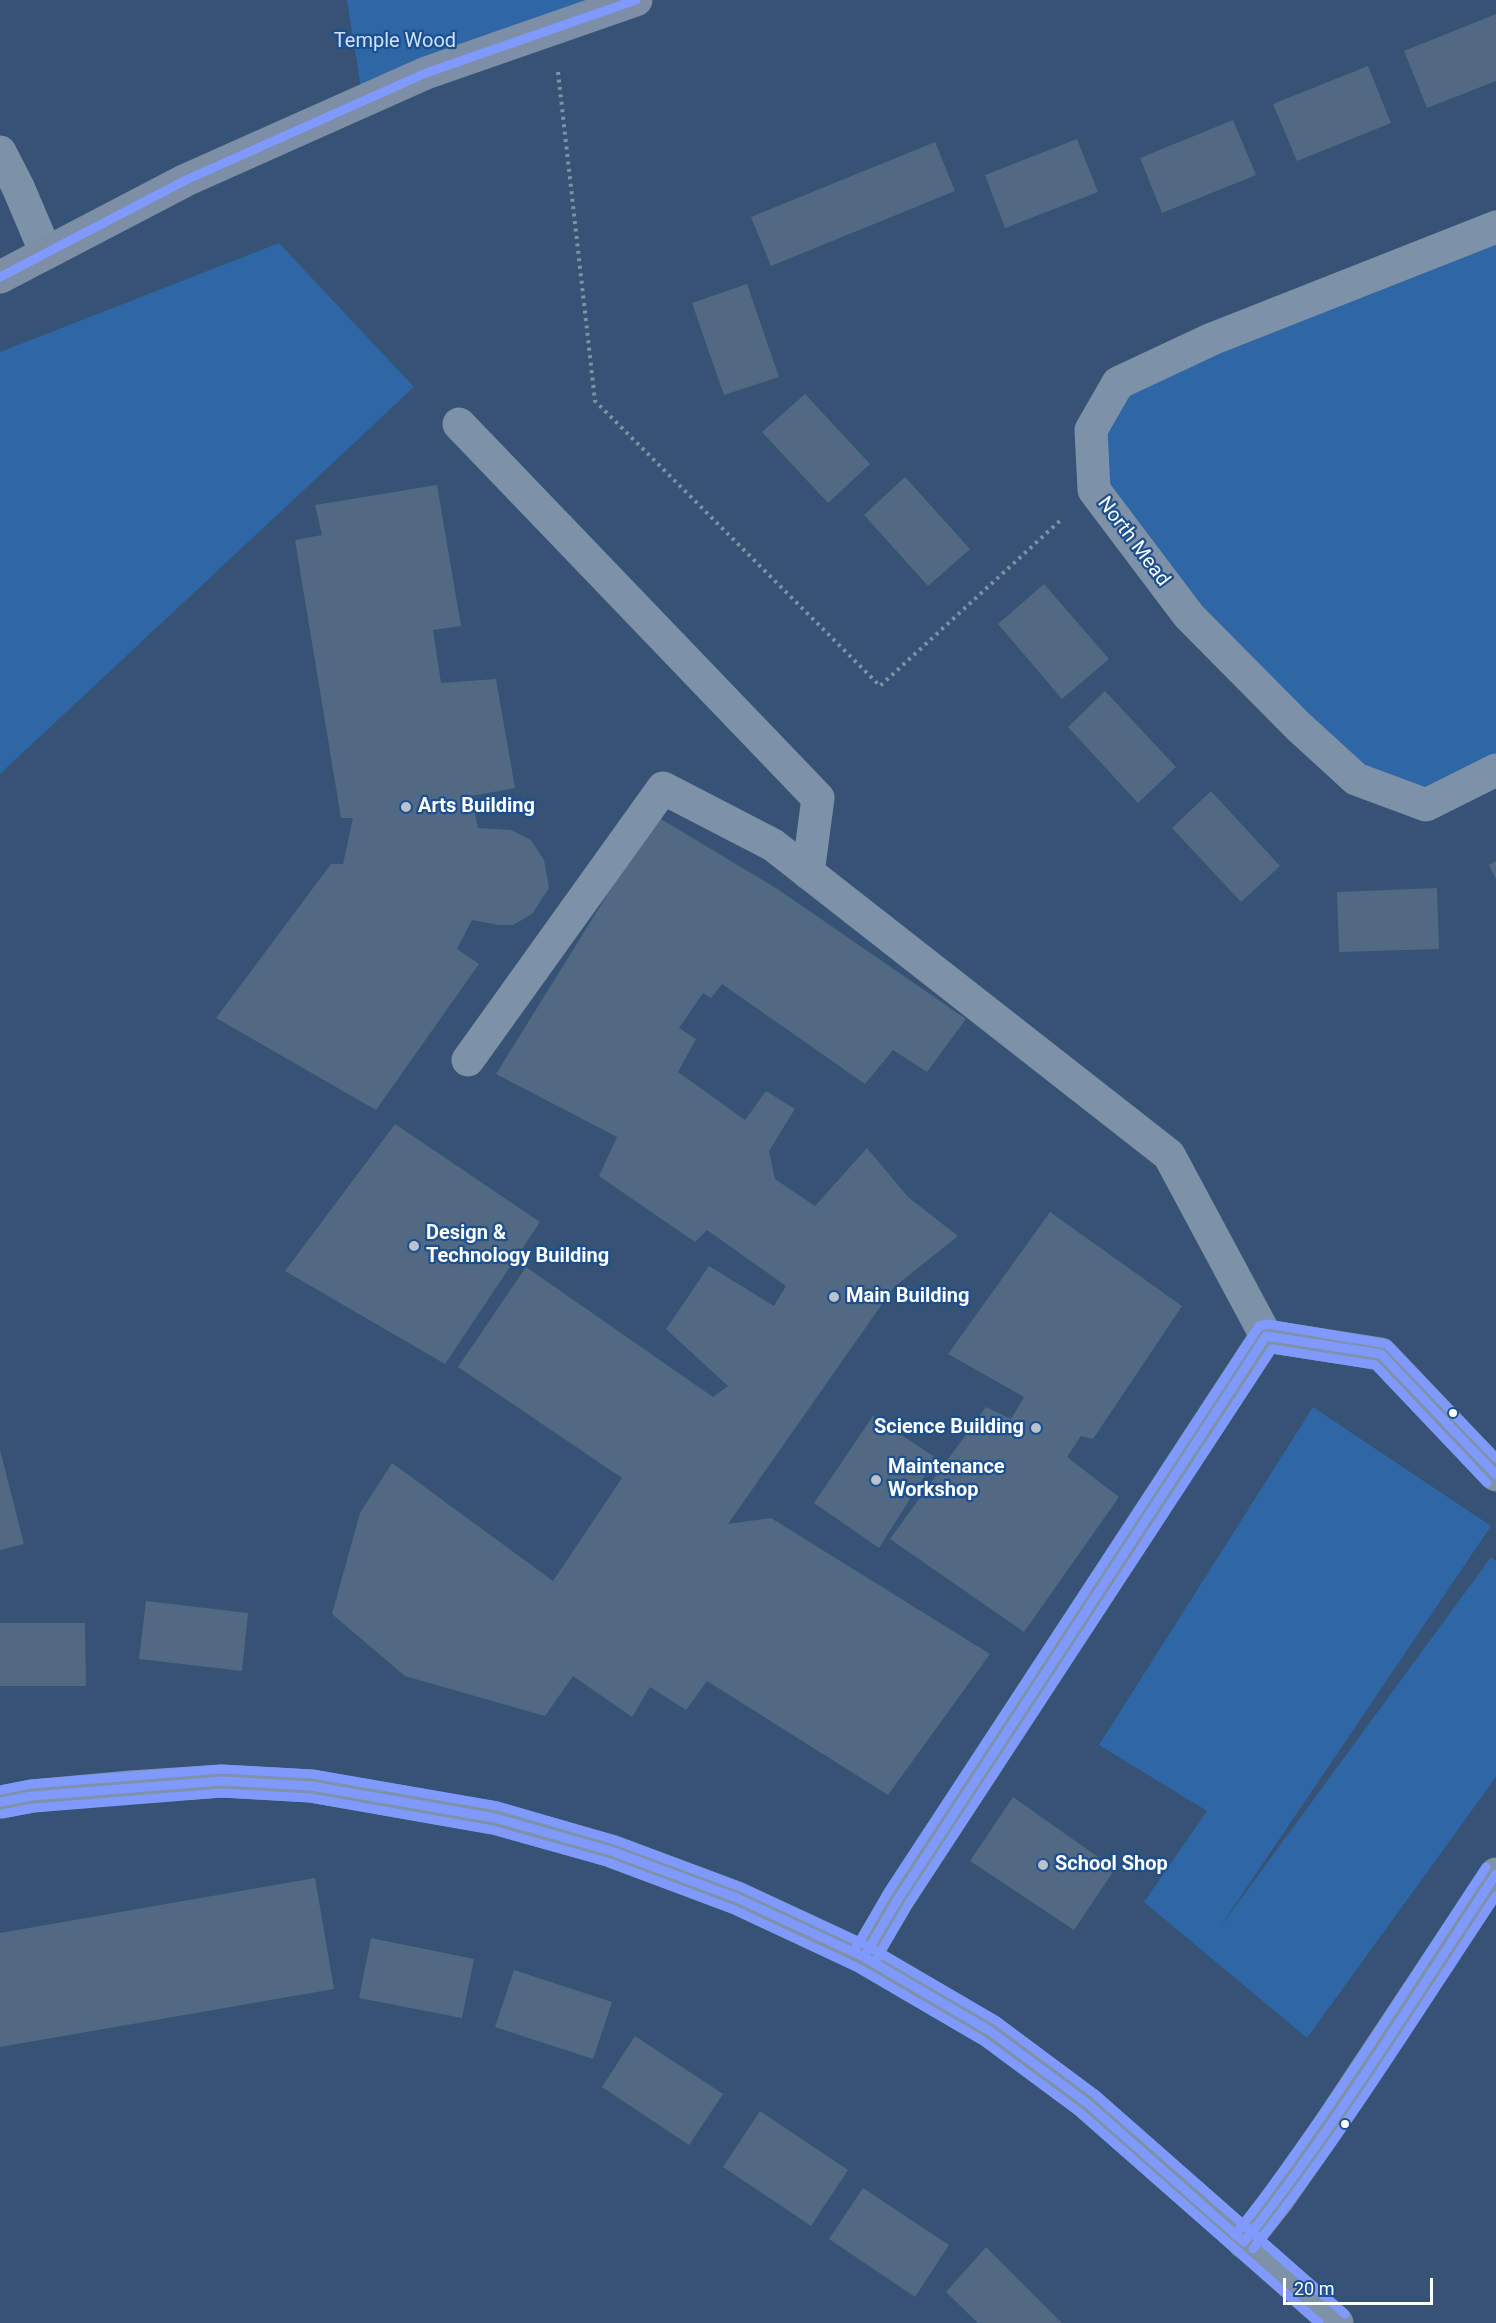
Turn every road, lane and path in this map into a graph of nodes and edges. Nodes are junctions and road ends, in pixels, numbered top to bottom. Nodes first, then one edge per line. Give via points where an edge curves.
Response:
1 (636, 0) edge
2 (554, 29) junction
3 (0, 152) edge
4 (1496, 227) edge
5 (46, 253) junction
6 (0, 277) edge
7 (459, 424) dead end
8 (1094, 490) junction
9 (1496, 770) edge
10 (808, 873) junction
11 (468, 1060) dead end
12 (1266, 1336) junction
13 (1496, 1475) edge
14 (0, 1802) edge
15 (1496, 1874) edge
16 (864, 1956) junction
17 (1244, 2242) junction
18 (1337, 2323) edge

1 - 2 main road
2 - 5 main road via 426,73 186,180
2 - 8 path via 595,401 880,686
3 - 5 street
4 - 8 street, North Mead via 1212,339 1119,383 1091,430
5 - 6 main road
7 - 10 street via 818,798
8 - 9 street, North Mead via 1189,616 1356,779 1426,805
10 - 11 street via 773,845 663,788
10 - 12 street via 1169,1155
12 - 13 street via 1381,1354
12 - 16 street
14 - 16 street via 222,1781 310,1786 495,1818 611,1851 737,1898
15 - 17 street via 1327,2129
16 - 17 street via 990,2031 1087,2103
17 - 18 street

